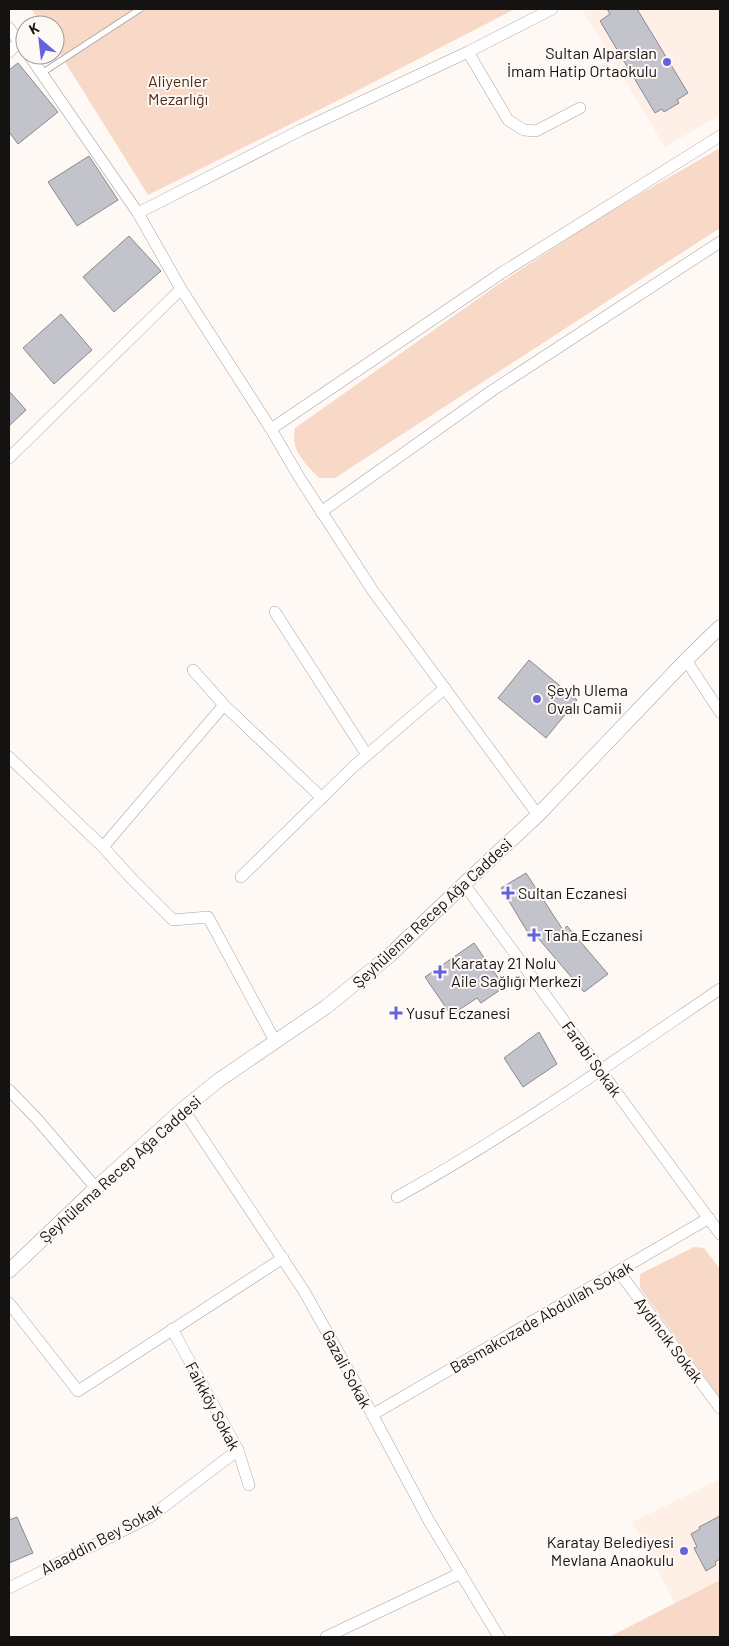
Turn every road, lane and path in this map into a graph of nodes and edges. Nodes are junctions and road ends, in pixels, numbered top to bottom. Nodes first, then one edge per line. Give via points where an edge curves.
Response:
1 (140, 9) edge
2 (552, 9) edge
3 (468, 52) junction
4 (36, 65) edge
5 (42, 73) junction
6 (580, 108) dead end
7 (720, 136) edge
8 (138, 213) junction
9 (720, 242) edge
10 (181, 289) junction
11 (271, 429) junction
12 (9, 458) edge
13 (322, 512) junction
14 (275, 612) dead end
15 (720, 627) edge
16 (686, 660) junction
17 (193, 670) dead end
18 (445, 688) junction
19 (224, 705) junction
20 (720, 712) edge
21 (367, 755) junction
22 (9, 757) edge
23 (322, 798) junction
24 (538, 815) junction
25 (103, 847) junction
26 (241, 877) dead end
27 (464, 884) junction
28 (720, 989) edge
29 (275, 1041) junction
30 (601, 1071) junction
31 (9, 1090) edge
32 (182, 1109) junction
33 (96, 1188) junction
34 (396, 1197) dead end
35 (709, 1218) junction
36 (720, 1234) edge
37 (283, 1258) junction
38 (9, 1271) edge
39 (619, 1272) junction
40 (9, 1303) edge
41 (172, 1329) junction
42 (720, 1408) edge
43 (372, 1415) junction
44 (238, 1450) junction
45 (249, 1485) dead end
46 (461, 1573) junction
47 (9, 1588) edge
48 (326, 1637) edge
49 (499, 1637) edge

1 - 5 lane
2 - 3 street
3 - 6 street via 508,120 524,130 536,131
3 - 8 street via 301,130
4 - 5 street
5 - 8 street
7 - 11 street via 503,272
8 - 10 street
9 - 13 street via 493,390
10 - 11 street
10 - 12 street
11 - 13 street
13 - 18 street via 373,591
14 - 21 street
15 - 16 street, Şeyhülema Recep Ağa Caddesi
16 - 20 street
16 - 24 street, Şeyhülema Recep Ağa Caddesi
17 - 19 street
18 - 21 street
18 - 24 street
19 - 23 street
19 - 25 street
21 - 23 street
22 - 25 street
23 - 26 street
24 - 27 street, Şeyhülema Recep Ağa Caddesi
25 - 29 street via 174,920 208,917
27 - 29 street, Şeyhülema Recep Ağa Caddesi via 358,982
27 - 30 street, Farabi Sokak
28 - 30 street
29 - 32 street, Şeyhülema Recep Ağa Caddesi
30 - 34 street via 454,1166
30 - 35 street, Farabi Sokak
31 - 33 street
32 - 33 street, Şeyhülema Recep Ağa Caddesi
32 - 37 street, Gazali Sokak
33 - 38 street, Şeyhülema Recep Ağa Caddesi
35 - 36 street, Farabi Sokak
35 - 39 street, Basmakcızade Abdullah Sokak
37 - 41 street
37 - 43 street, Gazali Sokak
39 - 42 street, Aydıncık Sokak
39 - 43 street, Basmakcızade Abdullah Sokak
40 - 41 street via 78,1391
41 - 44 street, Faikköy Sokak
43 - 46 street, Gazali Sokak
44 - 45 street, Faikköy Sokak
44 - 47 street, Alaaddin Bey Sokak via 150,1517
46 - 48 street
46 - 49 street, Gazali Sokak

